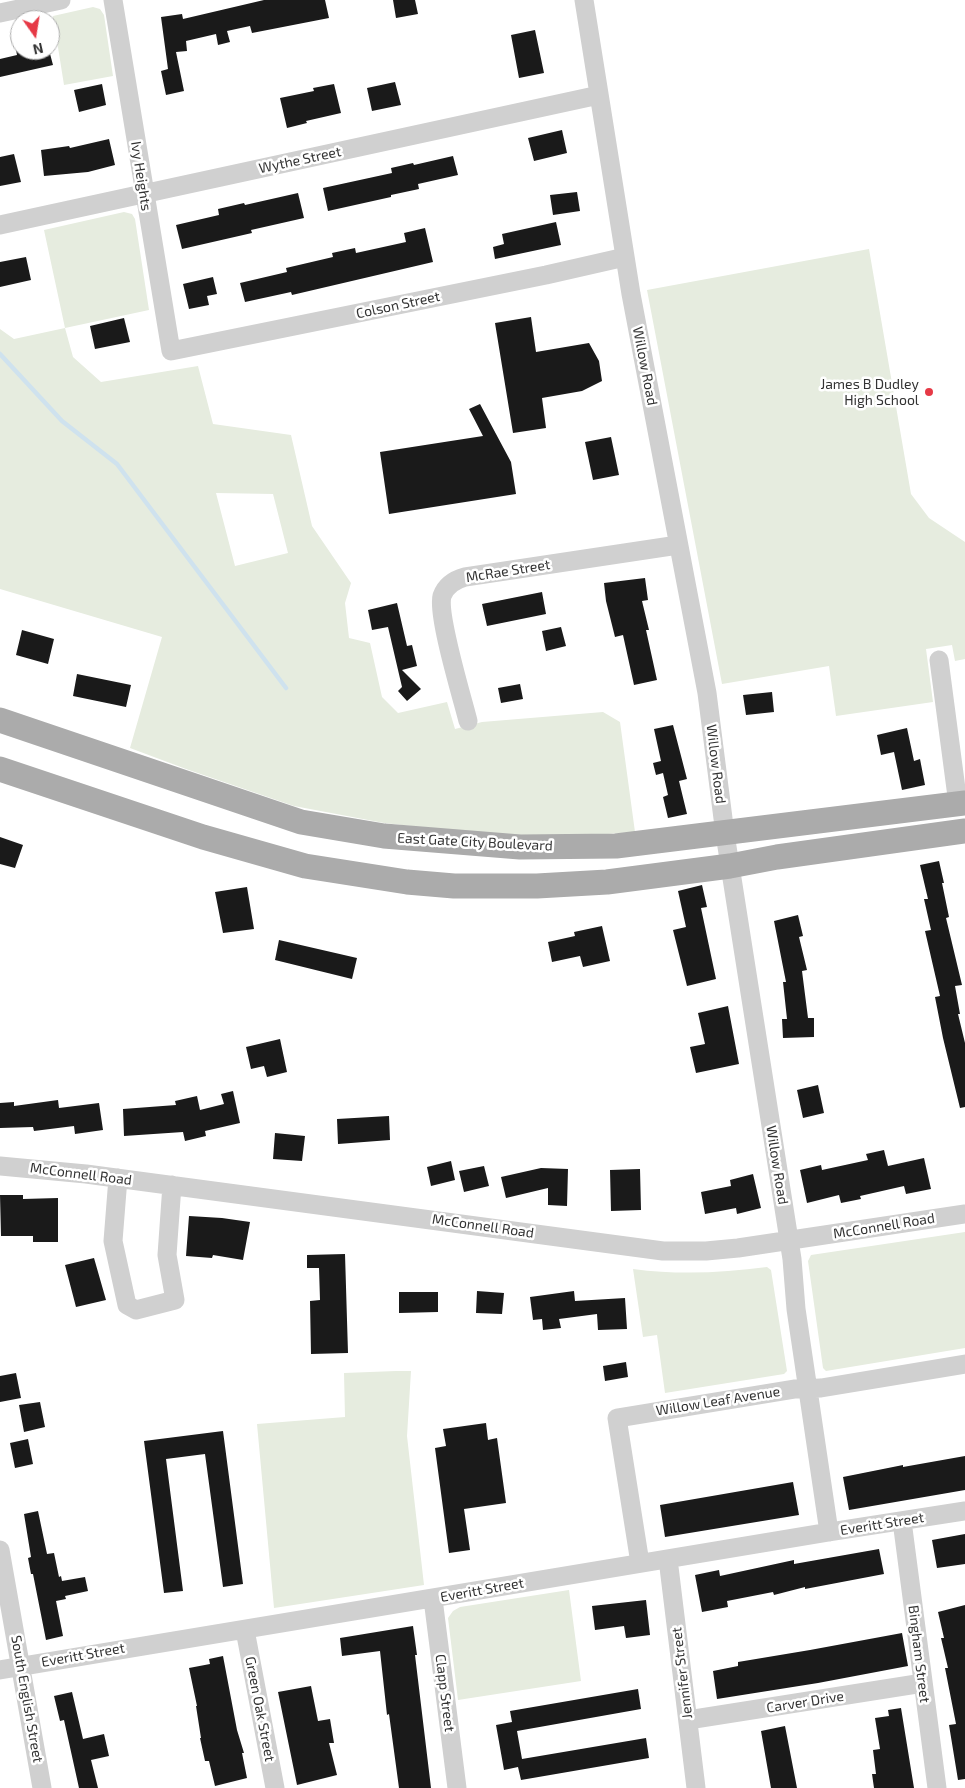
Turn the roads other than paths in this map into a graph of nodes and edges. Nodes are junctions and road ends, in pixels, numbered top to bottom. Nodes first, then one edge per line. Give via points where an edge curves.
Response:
1 (61, 0) edge
2 (114, 0) edge
3 (584, 0) edge
4 (0, 13) edge
5 (599, 95) junction
6 (144, 194) junction
7 (0, 225) edge
8 (625, 257) junction
9 (171, 351) joint
10 (678, 545) junction
11 (939, 660) dead end
12 (0, 720) edge
13 (468, 721) dead end
14 (0, 769) edge
15 (961, 804) edge
16 (725, 834) junction
17 (964, 834) edge
18 (730, 866) junction
19 (0, 1166) edge
20 (118, 1178) junction
21 (172, 1185) junction
22 (965, 1214) edge
23 (789, 1241) junction
24 (965, 1364) edge
25 (808, 1388) junction
26 (965, 1511) edge
27 (902, 1521) junction
28 (829, 1532) junction
29 (0, 1550) edge
30 (668, 1559) junction
31 (640, 1563) junction
32 (433, 1599) junction
33 (245, 1630) junction
34 (21, 1666) junction
35 (0, 1670) edge
36 (923, 1683) junction
37 (688, 1720) junction
38 (42, 1788) edge
39 (275, 1788) edge
40 (457, 1788) edge
41 (696, 1788) edge
42 (937, 1788) edge

1 - 4 street
2 - 6 street, Ivy Heights
3 - 5 street, Willow Road
5 - 6 street, Wythe Street
5 - 8 street, Willow Road
6 - 7 street, Wythe Street
6 - 9 street, Ivy Heights
8 - 9 street, Colson Street
8 - 10 street, Willow Road
10 - 13 street, McRae Street via 465,578 448,585 442,596 442,617
10 - 16 street, Willow Road via 707,693
11 - 15 street
12 - 16 main road, East Gate City Boulevard via 301,822 384,836 520,847 616,846
14 - 18 main road via 203,837 305,866 407,882 537,886 607,882
15 - 16 main road, East Gate City Boulevard
16 - 18 street, Willow Road
17 - 18 main road via 777,857
18 - 23 street, Willow Road
19 - 20 street, McConnell Road
20 - 21 street, McConnell Road
20 - 21 street via 113,1241 127,1305 136,1310 175,1300 167,1255
21 - 23 street, McConnell Road via 662,1251 706,1251
22 - 23 street, McConnell Road
23 - 25 street, Willow Road
24 - 25 street, Willow Leaf Avenue
25 - 28 street, Willow Road
25 - 31 street, Willow Leaf Avenue via 617,1418
26 - 27 street, Everitt Street
27 - 28 street, Everitt Street
27 - 36 street, Bingham Street
28 - 30 street, Everitt Street
29 - 34 street, South English Street
30 - 31 street, Everitt Street
30 - 37 street, Jennifer Street
31 - 32 street, Everitt Street
32 - 33 street, Everitt Street
32 - 40 street, Clapp Street
33 - 34 street, Everitt Street
33 - 39 street, Green Oak Street
34 - 35 street, Everitt Street
34 - 38 street, South English Street
36 - 37 street, Carver Drive
36 - 42 street, Bingham Street
37 - 41 street, Jennifer Street

